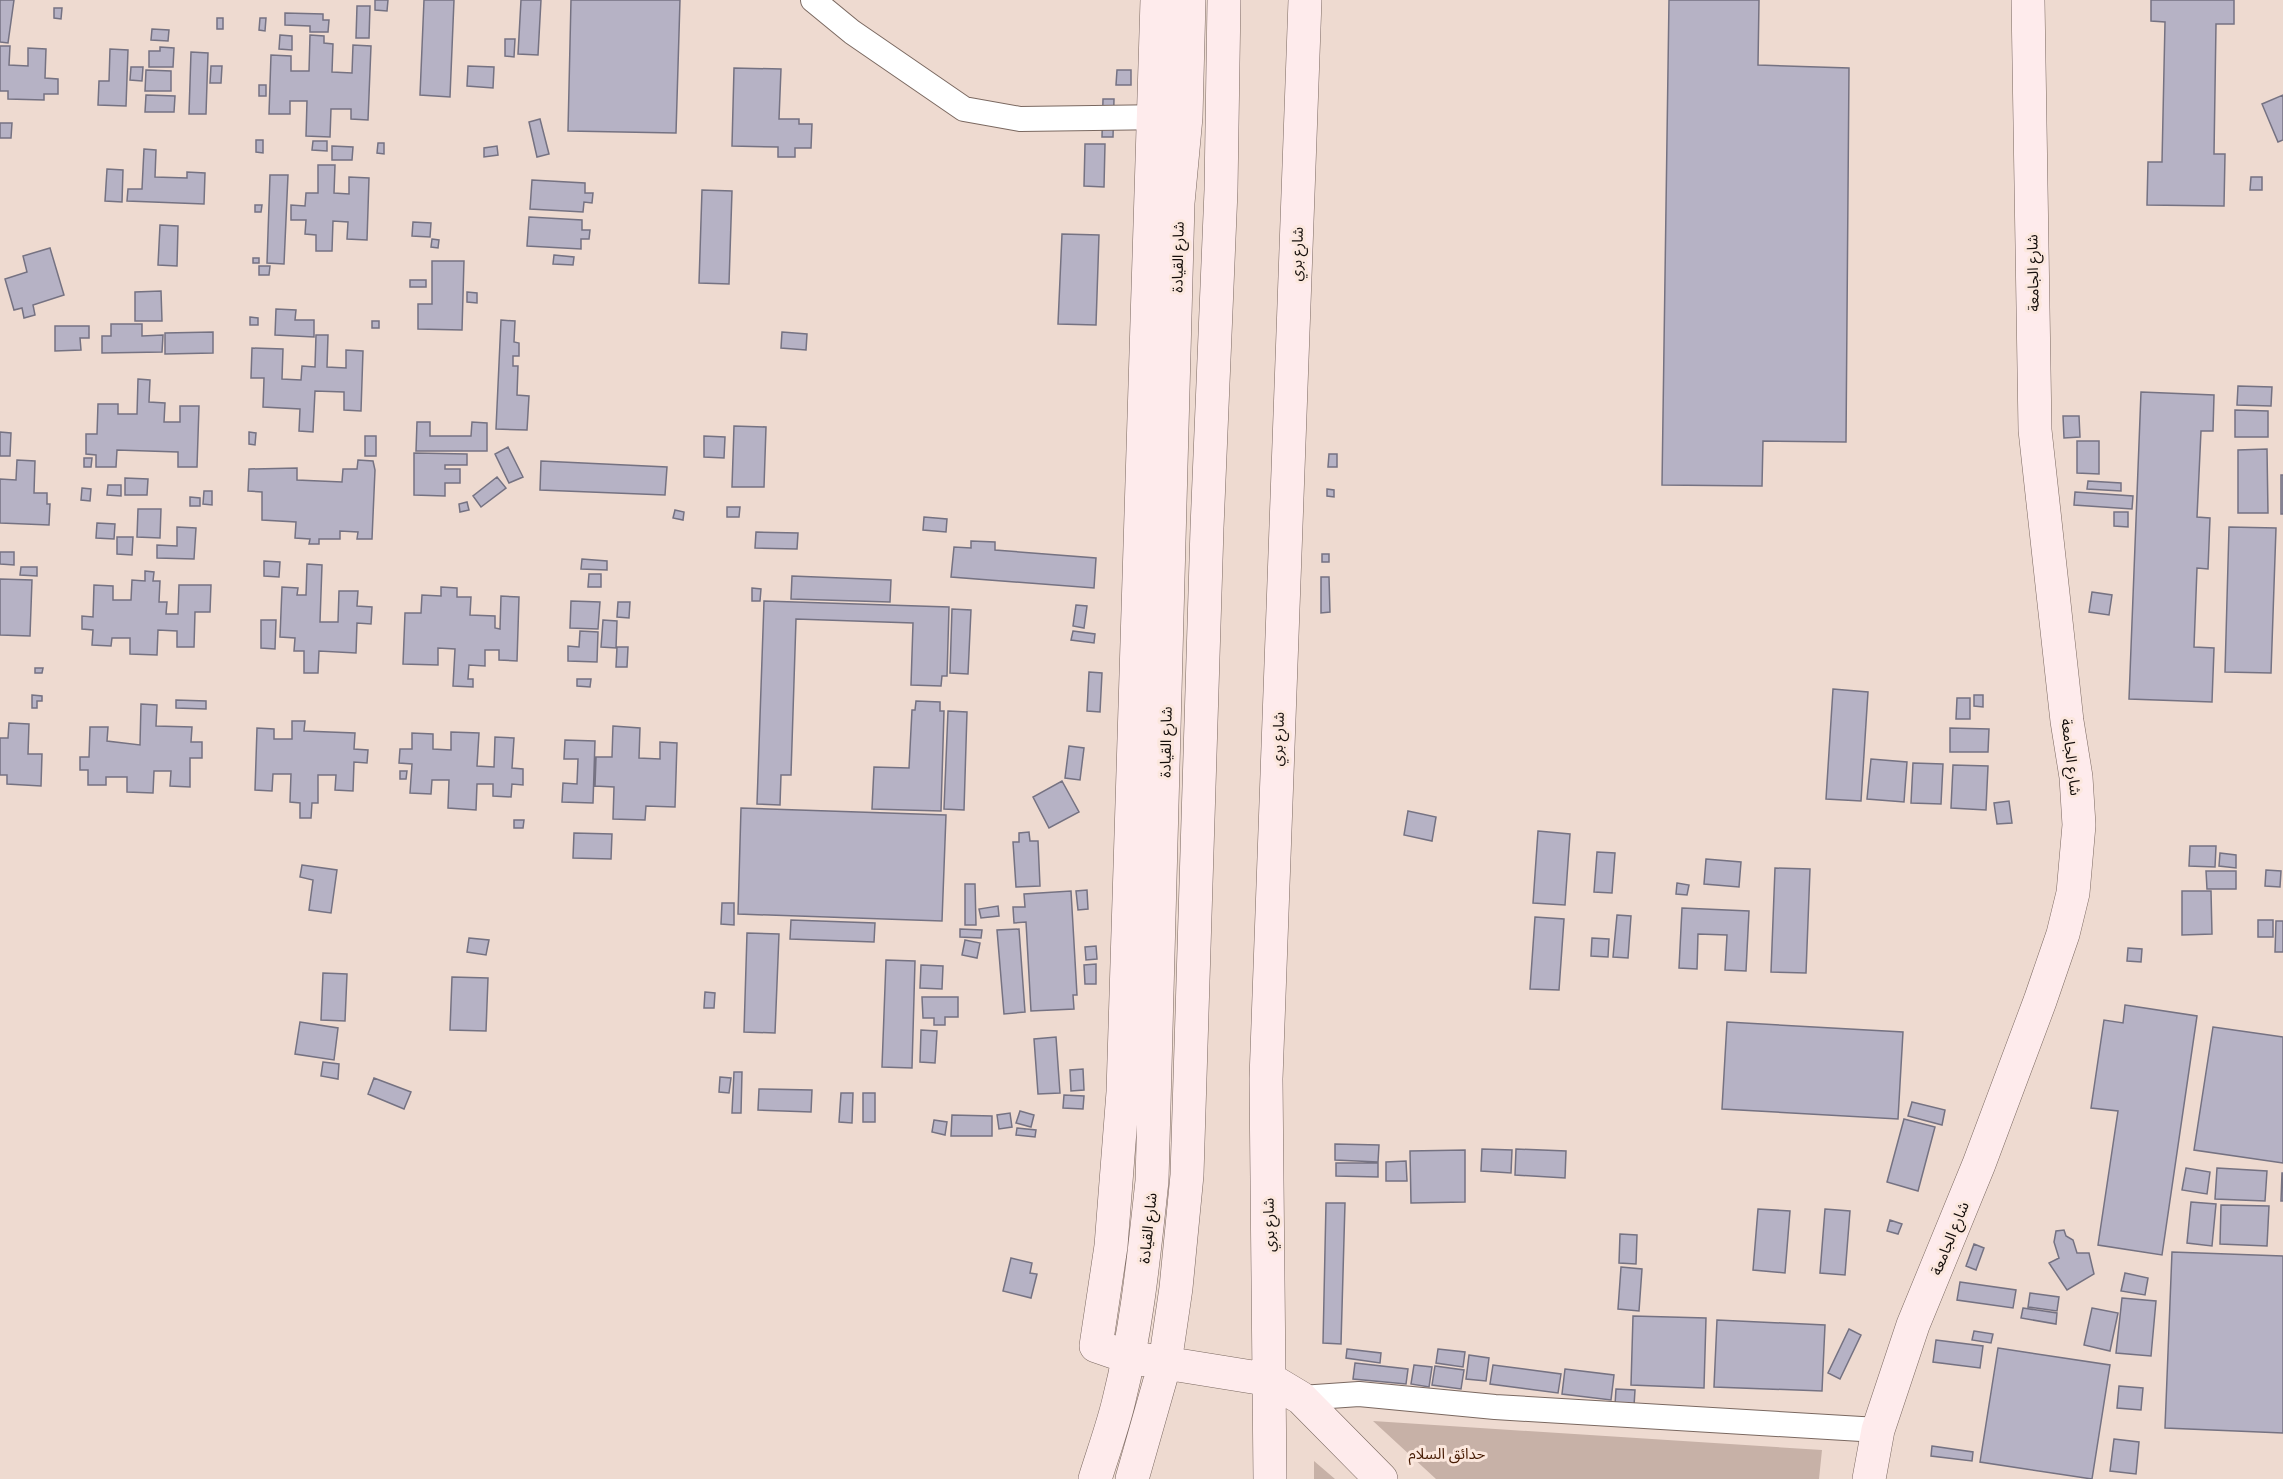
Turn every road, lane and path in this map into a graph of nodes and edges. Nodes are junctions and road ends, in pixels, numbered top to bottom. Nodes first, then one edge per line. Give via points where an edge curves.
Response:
1 (813, 0) edge
2 (1157, 0) edge
3 (1189, 0) edge
4 (1224, 0) edge
5 (1305, 0) edge
6 (2028, 0) edge
7 (1171, 117) junction
8 (1128, 1357) junction
9 (1165, 1363) junction
10 (1271, 1380) junction
11 (1301, 1398) junction
12 (1878, 1430) junction
13 (1095, 1479) edge
14 (1131, 1479) edge
15 (1269, 1479) edge
16 (1381, 1479) edge
17 (1869, 1479) edge

1 - 7 street via 852,32 964,109 1020,119
2 - 7 main road, شارع القيادة
3 - 7 main road, شارع القيادة
4 - 9 main road via 1221,190 1186,1175
5 - 10 main road, شارع بري via 1266,1079
6 - 12 main road, شارع الجامعة via 2034,430 2076,777 2079,825 2073,893 2040,1001 1913,1325
7 - 8 main road, شارع القيادة via 1178,203 1152,1181
7 - 8 main road, شارع القيادة via 1123,1092 1111,1246 1096,1346
8 - 9 main road
8 - 13 main road, شارع القيادة
9 - 10 main road
9 - 14 main road
10 - 11 main road
10 - 15 main road, شارع بري
11 - 12 street via 1359,1394 1495,1407
11 - 16 main road
12 - 17 main road, شارع الجامعة

